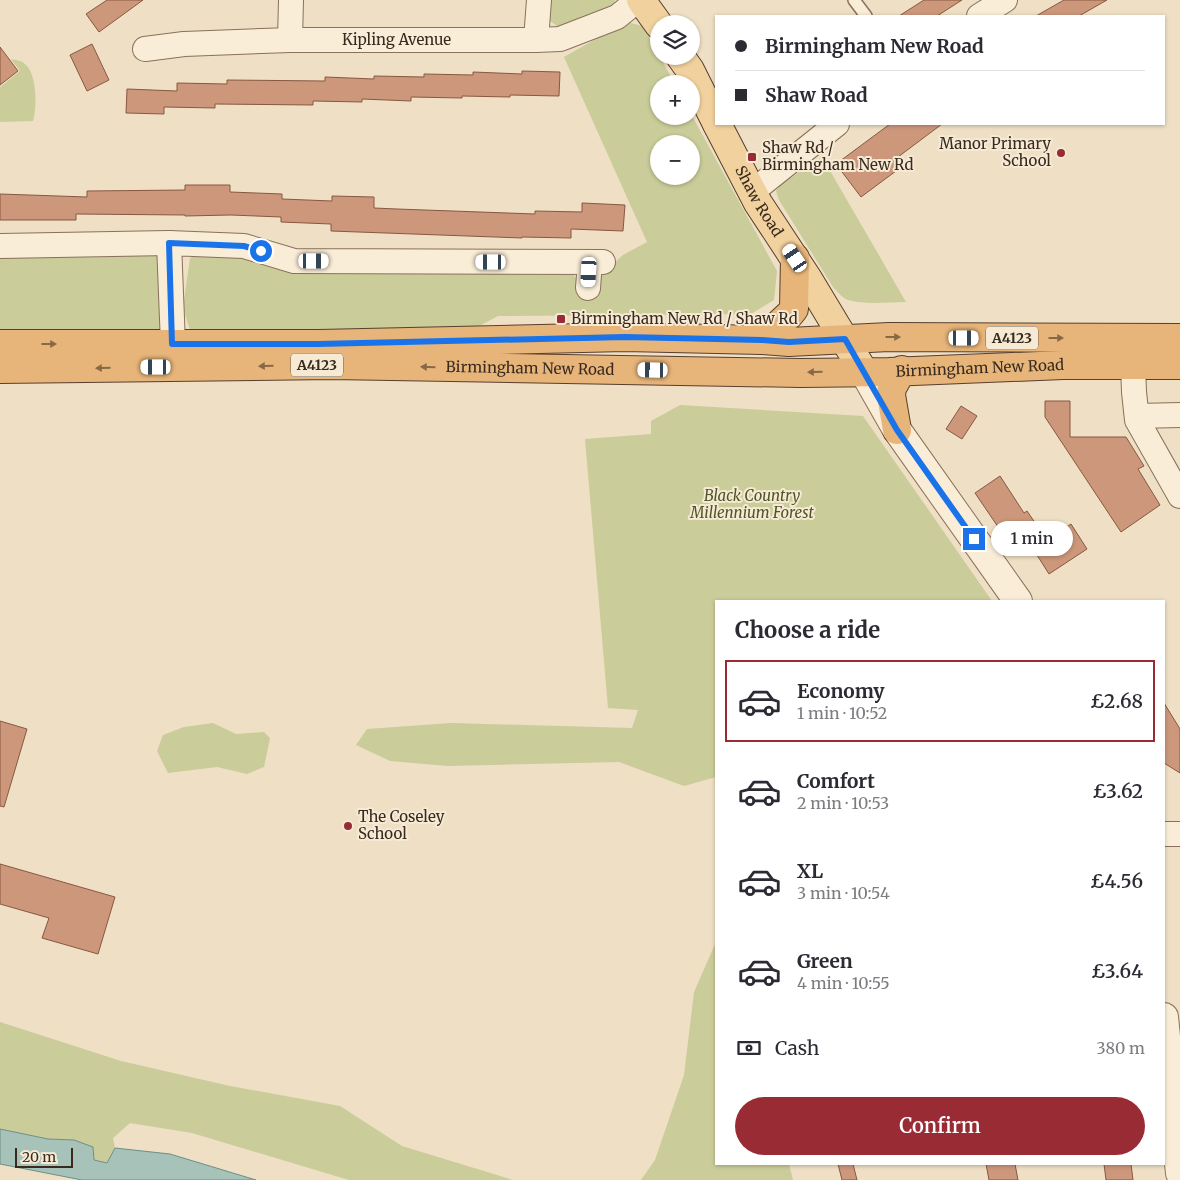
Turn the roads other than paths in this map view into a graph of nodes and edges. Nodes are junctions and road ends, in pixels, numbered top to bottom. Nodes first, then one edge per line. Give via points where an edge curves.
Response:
1 (292, 0) edge
2 (539, 0) edge
3 (640, 0) edge
4 (854, 0) edge
5 (1006, 0) edge
6 (651, 15) edge
7 (865, 15) edge
8 (981, 15) edge
9 (290, 40) junction
10 (536, 40) junction
11 (145, 49) dead end
12 (686, 65) edge
13 (715, 119) edge
14 (718, 125) edge
15 (836, 125) edge
16 (752, 192) junction
17 (169, 243) junction
18 (0, 246) edge
19 (795, 258) junction
20 (588, 288) dead end
21 (1180, 338) edge
22 (845, 339) junction
23 (762, 340) junction
24 (0, 344) edge
25 (172, 344) junction
26 (1133, 365) junction
27 (1180, 365) edge
28 (0, 369) edge
29 (902, 370) junction
30 (864, 372) junction
31 (1180, 415) edge
32 (1137, 416) junction
33 (897, 430) junction
34 (1180, 496) edge
35 (1017, 600) edge
36 (1165, 834) edge
37 (1180, 834) edge
38 (1165, 1027) edge
39 (1180, 1173) edge

1 - 9 street
2 - 10 street
3 - 6 main road
3 - 10 street, Kipling Avenue via 616,17 560,38
4 - 7 lane
5 - 8 street
9 - 10 street, Kipling Avenue
9 - 11 street, Kipling Avenue via 184,44
12 - 13 main road, Shaw Road
14 - 16 main road, Shaw Road
15 - 16 street
16 - 19 main road, Shaw Road
17 - 18 street
17 - 20 street via 244,246 294,261 596,262
17 - 25 street
19 - 22 main road, Shaw Road
19 - 23 highway via 794,309
22 -> 21 highway, Birmingham New Road / A4123
22 - 23 highway, Birmingham New Road / A4123
22 - 30 main road, Shaw Road
23 - 25 highway, Birmingham New Road / A4123 via 625,337
24 -> 25 highway, Birmingham New Road / A4123
26 - 27 highway, Birmingham New Road / A4123
26 - 29 highway, Birmingham New Road / A4123
26 - 32 street
30 -> 28 highway, Birmingham New Road / A4123 via 332,365
29 - 30 highway, Birmingham New Road / A4123
29 - 33 highway via 891,395
30 - 33 street, Shaw Road
31 - 32 street
32 - 34 street
33 - 35 street, Shaw Road
36 - 37 street
38 - 39 street

